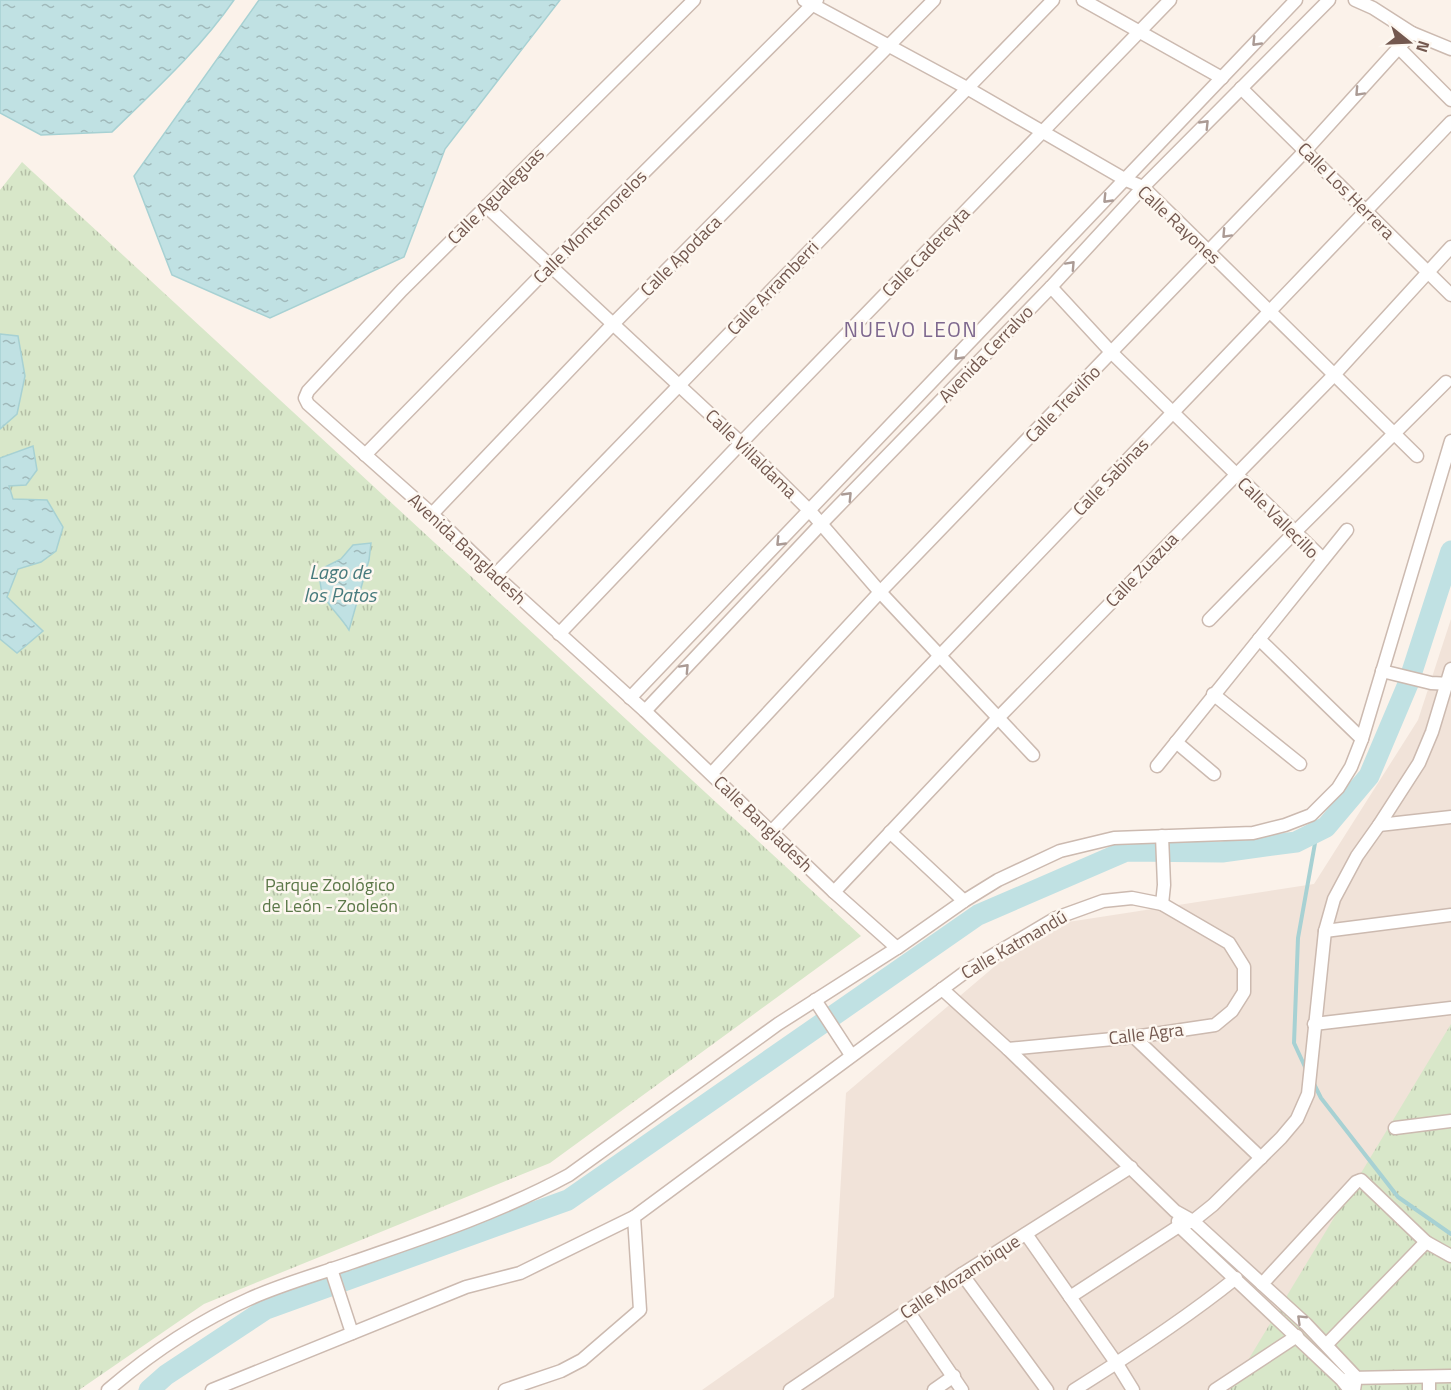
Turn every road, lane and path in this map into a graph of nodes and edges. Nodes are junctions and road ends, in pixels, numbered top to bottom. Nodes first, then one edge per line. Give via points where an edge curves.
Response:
1 (694, 0) edge
2 (934, 0) edge
3 (1053, 0) edge
4 (1083, 0) edge
5 (1170, 0) edge
6 (1296, 0) edge
7 (1329, 0) edge
8 (1355, 0) edge
9 (811, 2) edge
10 (1377, 4) edge
11 (1139, 31) junction
12 (1412, 33) junction
13 (889, 46) junction
14 (1399, 48) junction
15 (1451, 49) edge
16 (1222, 78) junction
17 (967, 88) junction
18 (1240, 88) junction
19 (1451, 100) edge
20 (1451, 122) edge
21 (1042, 132) junction
22 (1306, 150) junction
23 (1126, 180) junction
24 (1143, 188) junction
25 (486, 206) junction
26 (1366, 212) junction
27 (1451, 247) edge
28 (1209, 252) junction
29 (551, 266) junction
30 (1429, 272) junction
31 (1051, 287) junction
32 (1451, 295) edge
33 (1270, 312) junction
34 (613, 324) junction
35 (1112, 353) junction
36 (1334, 375) junction
37 (1446, 382) dead end
38 (679, 385) junction
39 (305, 398) joint
40 (1173, 412) junction
41 (1394, 434) junction
42 (1451, 441) edge
43 (741, 443) junction
44 (366, 455) junction
45 (1417, 456) dead end
46 (1234, 475) junction
47 (810, 511) junction
48 (432, 514) junction
49 (820, 525) junction
50 (1347, 530) dead end
51 (1295, 532) junction
52 (1323, 559) junction
53 (495, 576) junction
54 (880, 592) junction
55 (1209, 620) dead end
56 (559, 634) junction
57 (1258, 639) junction
58 (940, 655) junction
59 (1451, 669) edge
60 (1388, 672) junction
61 (1449, 684) edge
62 (1214, 694) junction
63 (630, 698) junction
64 (645, 711) junction
65 (997, 719) junction
66 (1362, 739) junction
67 (1176, 742) junction
68 (1033, 755) dead end
69 (1300, 764) dead end
70 (1157, 766) dead end
71 (712, 773) junction
72 (1214, 774) dead end
73 (1451, 818) edge
74 (1380, 825) junction
75 (772, 831) junction
76 (890, 832) junction
77 (1162, 840) junction
78 (834, 892) junction
79 (964, 901) junction
80 (1162, 904) junction
81 (1451, 915) edge
82 (1325, 931) junction
83 (897, 948) junction
84 (1244, 967) joint
85 (942, 989) junction
86 (818, 1006) junction
87 (1451, 1008) edge
88 (1314, 1024) junction
89 (1134, 1037) junction
90 (848, 1049) junction
91 (1008, 1049) junction
92 (1451, 1121) edge
93 (1395, 1128) dead end
94 (1261, 1158) junction
95 (1131, 1167) junction
96 (1175, 1211) junction
97 (634, 1217) junction
98 (1193, 1221) junction
99 (1179, 1226) junction
100 (1026, 1234) junction
101 (1426, 1242) junction
102 (1451, 1256) edge
103 (331, 1269) junction
104 (962, 1274) junction
105 (1236, 1278) junction
106 (1262, 1284) junction
107 (1071, 1297) junction
108 (908, 1311) junction
109 (350, 1329) junction
110 (1297, 1336) junction
111 (1327, 1344) junction
112 (1117, 1364) junction
113 (954, 1376) junction
114 (1451, 1376) edge
115 (1356, 1377) junction
116 (1429, 1377) junction
117 (1342, 1380) junction
118 (108, 1390) edge
119 (212, 1390) edge
120 (505, 1390) edge
121 (790, 1390) edge
122 (934, 1390) edge
123 (962, 1390) edge
124 (1047, 1390) edge
125 (1074, 1390) edge
126 (1133, 1390) edge
127 (1215, 1390) edge
128 (1352, 1390) edge
129 (1429, 1390) edge

1 - 25 street, Calle Agualeguas
2 - 13 street, Calle Apodaca
3 - 17 street, Calle Arramberri
4 - 11 street
5 - 11 street, Calle Cadereyta
6 -> 16 street, Avenida Cerralvo
7 - 18 street, Avenida Cerralvo
8 - 10 street
9 - 13 street, Calle Rayones
9 - 29 street, Calle Montemorelos
10 - 12 street
11 - 16 street
11 - 21 street, Calle Cadereyta
12 - 14 street, Calle Trevilño
12 - 15 street
13 - 17 street, Calle Rayones
13 - 34 street, Calle Apodaca
14 - 19 street
14 -> 22 street, Calle Trevilño
16 - 23 street, Avenida Cerralvo
17 - 21 street, Calle Rayones
17 - 38 street, Calle Arramberri
18 - 22 street, Calle Los Herrera
24 -> 18 street, Avenida Cerralvo
20 - 26 street, Calle Sabinas
21 - 23 street, Calle Rayones
21 - 43 street, Calle Cadereyta
22 - 26 street, Calle Los Herrera
22 -> 28 street, Calle Trevilño
23 - 24 street, Calle Rayones
23 -> 47 street, Avenida Cerralvo
24 - 28 street, Calle Rayones
31 -> 24 street, Avenida Cerralvo
25 - 29 street, Calle Villaldama
25 - 39 street, Calle Agualeguas via 365,327
26 - 30 street, Calle Los Herrera
26 - 33 street, Calle Sabinas
27 - 30 street, Calle Zuazua
28 - 33 street, Calle Rayones
28 - 35 street, Calle Trevilño
29 - 34 street, Calle Villaldama
29 - 44 street, Calle Montemorelos
30 - 32 street, Calle Los Herrera
30 - 36 street, Calle Zuazua
31 - 35 street, Calle Vallecillo
49 -> 31 street, Avenida Cerralvo
33 - 36 street, Calle Rayones
33 - 40 street, Calle Sabinas
34 - 38 street, Calle Villaldama
34 - 48 street, Calle Apodaca
35 - 40 street, Calle Vallecillo
35 - 54 street, Calle Trevilño
36 - 41 street, Calle Rayones
36 - 46 street, Calle Zuazua
37 - 41 street
38 - 43 street, Calle Villaldama
38 - 53 street, Calle Arramberri
39 - 44 street, Avenida Bangladesh
40 - 46 street, Calle Vallecillo
40 - 58 street, Calle Sabinas
41 - 45 street, Calle Rayones
41 - 51 street
42 - 60 street
43 - 47 street, Calle Villaldama
43 - 56 street, Calle Cadereyta
44 - 48 street, Avenida Bangladesh
46 - 51 street, Calle Vallecillo
46 - 65 street, Calle Zuazua
47 - 49 street, Calle Villaldama
47 -> 63 street, Avenida Cerralvo
48 - 53 street, Avenida Bangladesh
49 - 54 street, Calle Villaldama
64 -> 49 street, Avenida Cerralvo
50 - 52 street
51 - 52 street, Calle Vallecillo
51 - 55 street
52 - 57 street, Calle Vallecillo
53 - 56 street, Avenida Bangladesh
54 - 58 street, Calle Villaldama
54 - 71 street, Calle Trevilño
56 - 63 street, Avenida Bangladesh
57 - 62 street, Calle Vallecillo
57 - 66 street
58 - 65 street, Calle Villaldama
58 - 75 street, Calle Sabinas
59 - 61 street
60 - 61 street
60 - 66 street
61 - 74 street via 1419,763
62 - 67 street, Calle Vallecillo
62 - 69 street
63 - 64 street, Calle Bangladesh
64 - 71 street, Calle Bangladesh
65 - 68 street, Calle Villaldama
65 - 76 street, Calle Zuazua
66 - 77 street via 1338,788 1311,815 1253,833
67 - 70 street, Calle Vallecillo
67 - 72 street
71 - 75 street, Calle Bangladesh
73 - 74 street
74 - 82 street via 1334,898
75 - 78 street, Calle Bangladesh
76 - 78 street, Calle Zuazua
76 - 79 street
77 - 79 street via 1114,838 1060,851
77 - 80 street
78 - 83 street, Calle Bangladesh
79 - 83 street
80 - 84 street, Calle Katmandú via 1229,943
80 - 85 street, Calle Katmandú via 1132,898 1103,902 1056,918
81 - 82 street
82 - 88 street
83 - 86 street
84 - 89 street, Calle Agra via 1244,992 1232,1011 1215,1025
85 - 90 street, Calle Katmandú
85 - 91 street
86 - 90 street
86 - 103 street via 778,1024 549,1186 438,1233
87 - 88 street
88 - 94 street via 1308,1094 1297,1119
89 - 91 street, Calle Agra
89 - 94 street
90 - 97 street, Calle Katmandú
91 - 95 street
92 - 93 street
94 - 98 street
95 - 96 street
95 - 100 street, Calle Mozambique
96 - 98 street
96 - 99 street
97 - 109 street, Calle Katmandú via 520,1273 466,1287
97 - 120 street via 640,1310 582,1360
98 - 99 street
98 - 106 street
99 - 105 street
99 - 107 street
100 - 104 street, Calle Mozambique
100 - 107 street
101 - 102 street
101 - 106 street via 1361,1180
101 - 111 street
103 - 109 street
103 - 118 street via 250,1298 188,1330
104 - 108 street, Calle Mozambique
104 - 124 street
105 - 110 street
105 - 112 street
111 -> 106 street
107 - 112 street
108 - 113 street
108 - 121 street, Calle Mozambique
109 - 119 street, Calle Katmandú
110 - 117 street
110 - 127 street
111 - 115 street
112 - 125 street
112 - 126 street
113 - 122 street
113 - 123 street
114 - 116 street
115 - 116 street
115 - 117 street
115 - 128 street
116 - 129 street
117 - 128 street

